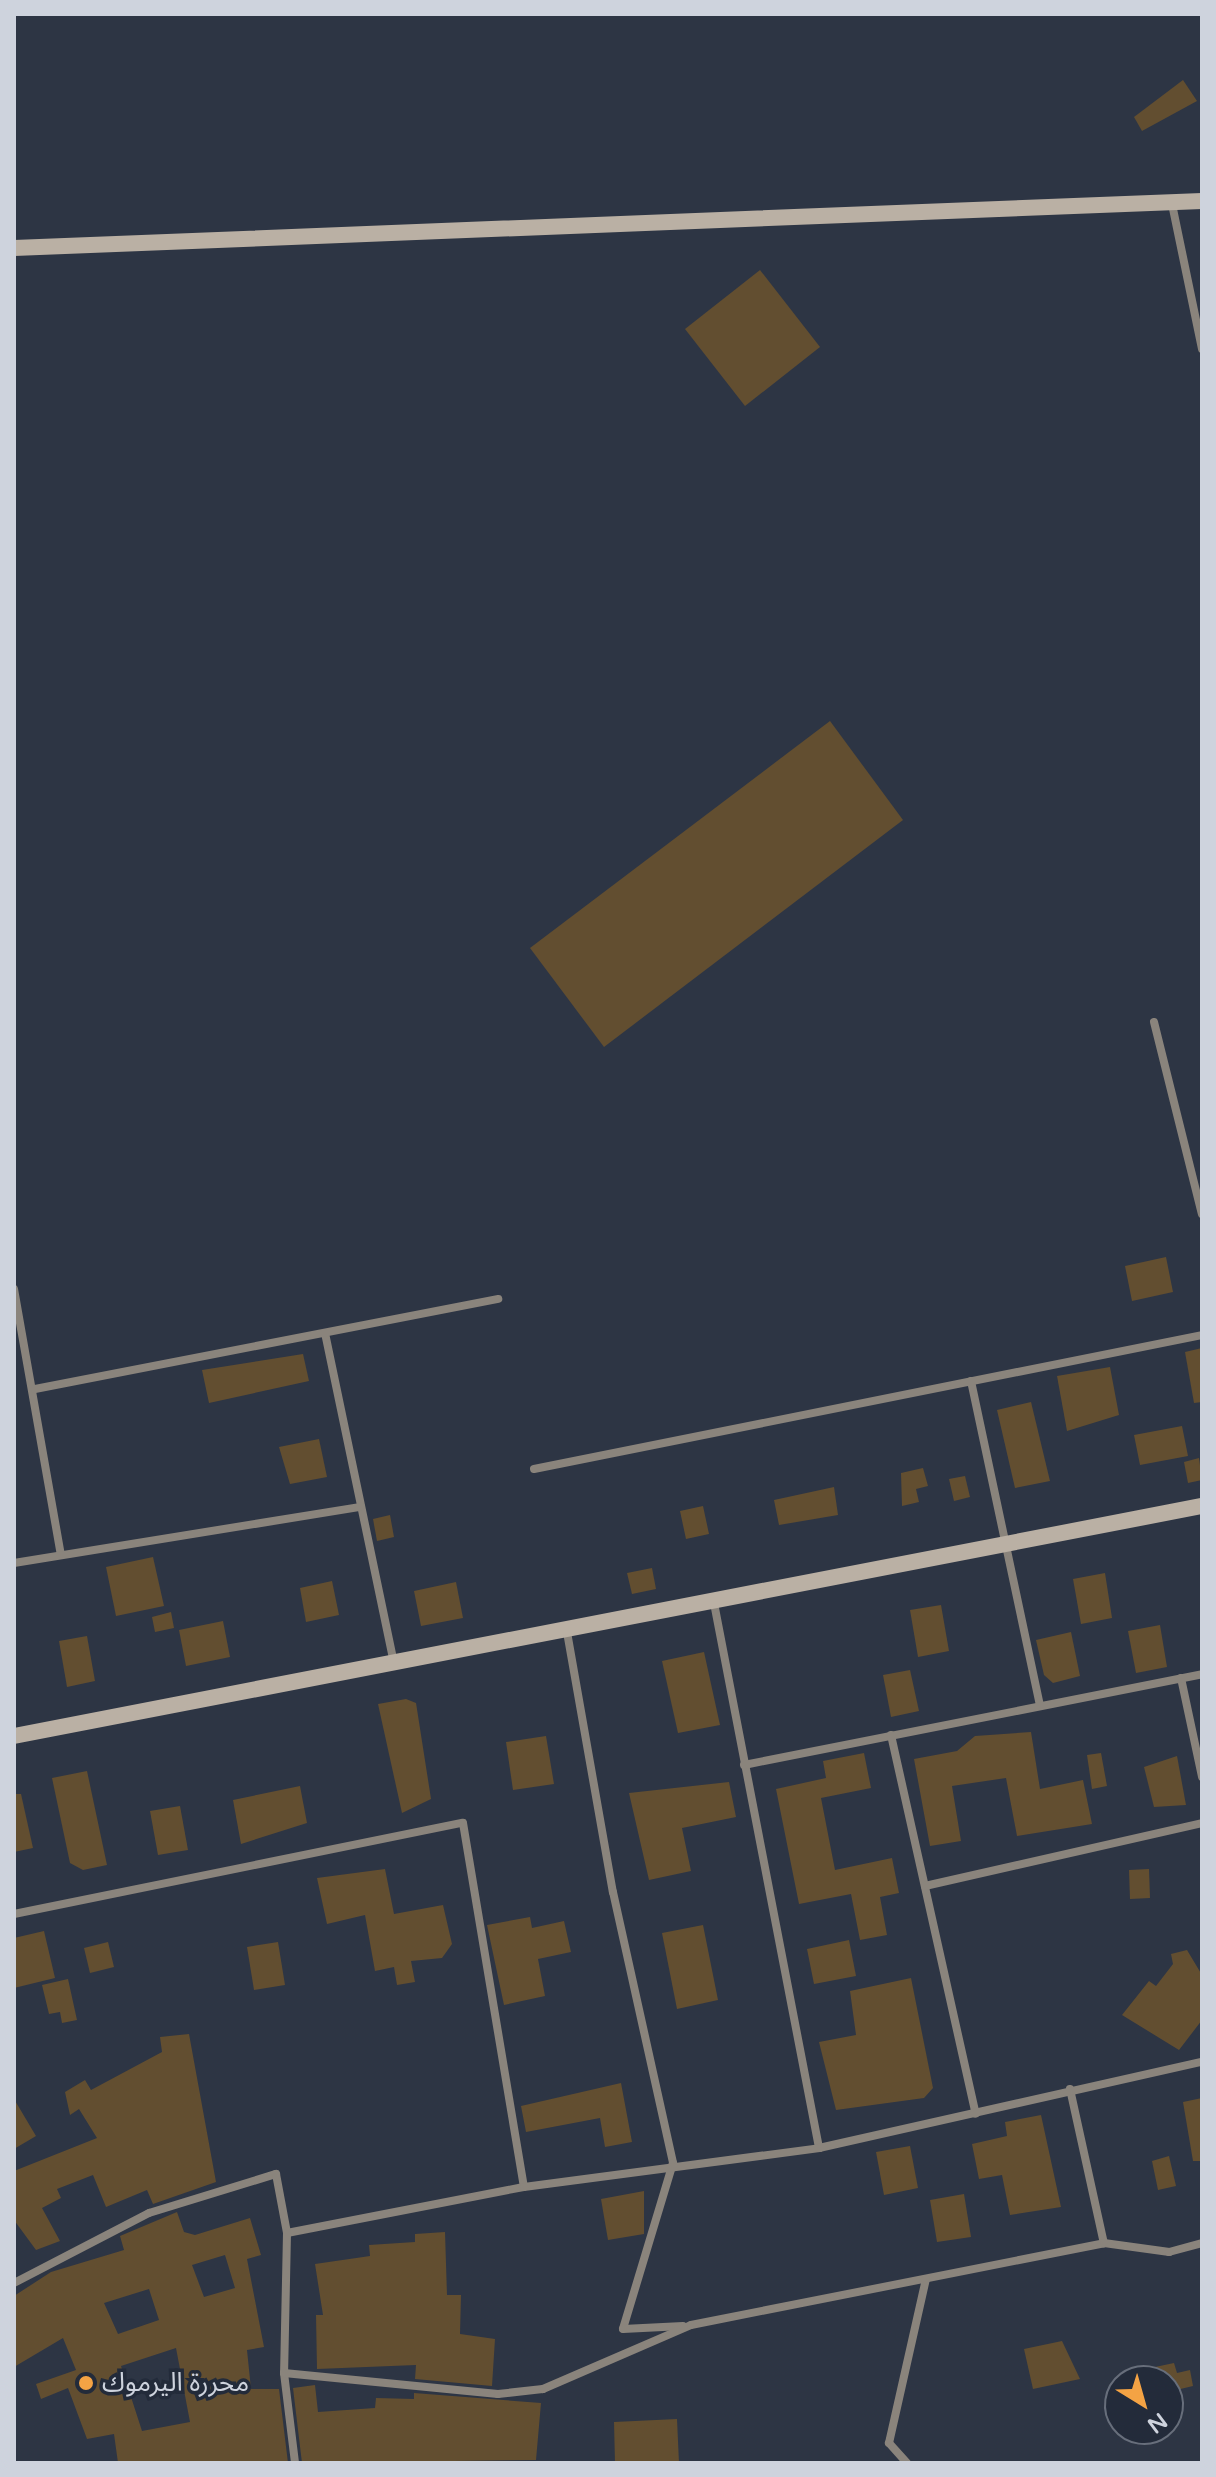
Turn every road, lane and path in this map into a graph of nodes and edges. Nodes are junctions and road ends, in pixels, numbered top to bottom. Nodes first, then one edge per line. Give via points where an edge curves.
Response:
1 (1202, 201) edge
2 (1172, 204) junction
3 (14, 248) edge
4 (1202, 349) edge
5 (1154, 1022) dead end
6 (1202, 1214) edge
7 (14, 1289) edge
8 (498, 1299) dead end
9 (325, 1333) junction
10 (1202, 1335) edge
11 (971, 1381) junction
12 (35, 1389) junction
13 (534, 1469) dead end
14 (1202, 1506) edge
15 (361, 1507) junction
16 (1006, 1546) junction
17 (60, 1551) junction
18 (14, 1563) edge
19 (714, 1603) junction
20 (567, 1632) junction
21 (394, 1665) junction
22 (1202, 1674) edge
23 (1181, 1678) junction
24 (1040, 1706) junction
25 (891, 1735) junction
26 (14, 1736) edge
27 (744, 1765) junction
28 (1202, 1777) edge
29 (1202, 1823) edge
30 (925, 1886) junction
31 (14, 1914) edge
32 (1202, 2062) edge
33 (1070, 2089) junction
34 (976, 2114) junction
35 (819, 2148) junction
36 (673, 2163) junction
37 (524, 2187) junction
38 (287, 2233) junction
39 (1104, 2243) junction
40 (1202, 2243) edge
41 (926, 2279) junction
42 (14, 2283) edge
43 (691, 2325) junction
44 (284, 2373) junction
45 (295, 2463) edge
46 (907, 2463) edge

1 - 2 street
2 - 3 street
2 - 4 street
5 - 6 street
7 - 12 street
8 - 9 street
9 - 12 street
9 - 15 street
10 - 11 street
11 - 13 street
11 - 16 street
12 - 17 street
14 - 16 street
15 - 17 street
15 - 21 street
16 - 19 street
16 - 24 street
17 - 18 street
19 - 20 street
19 - 27 street
20 - 21 street
20 - 36 street via 613,1892
21 - 26 street
22 - 23 street
23 - 24 street
23 - 28 street
24 - 25 street
25 - 27 street
25 - 30 street
27 - 35 street
29 - 30 street
30 - 34 street
31 - 37 street via 463,1823
32 - 33 street
33 - 34 street
33 - 39 street
34 - 35 street
35 - 36 street
36 - 37 street
36 - 43 street via 623,2329
37 - 38 street
38 - 42 street via 276,2174 149,2213
38 - 44 street
39 - 40 street via 1169,2252
39 - 41 street
41 - 43 street
41 - 46 street via 889,2443
43 - 44 street via 543,2389 498,2394
44 - 45 street

